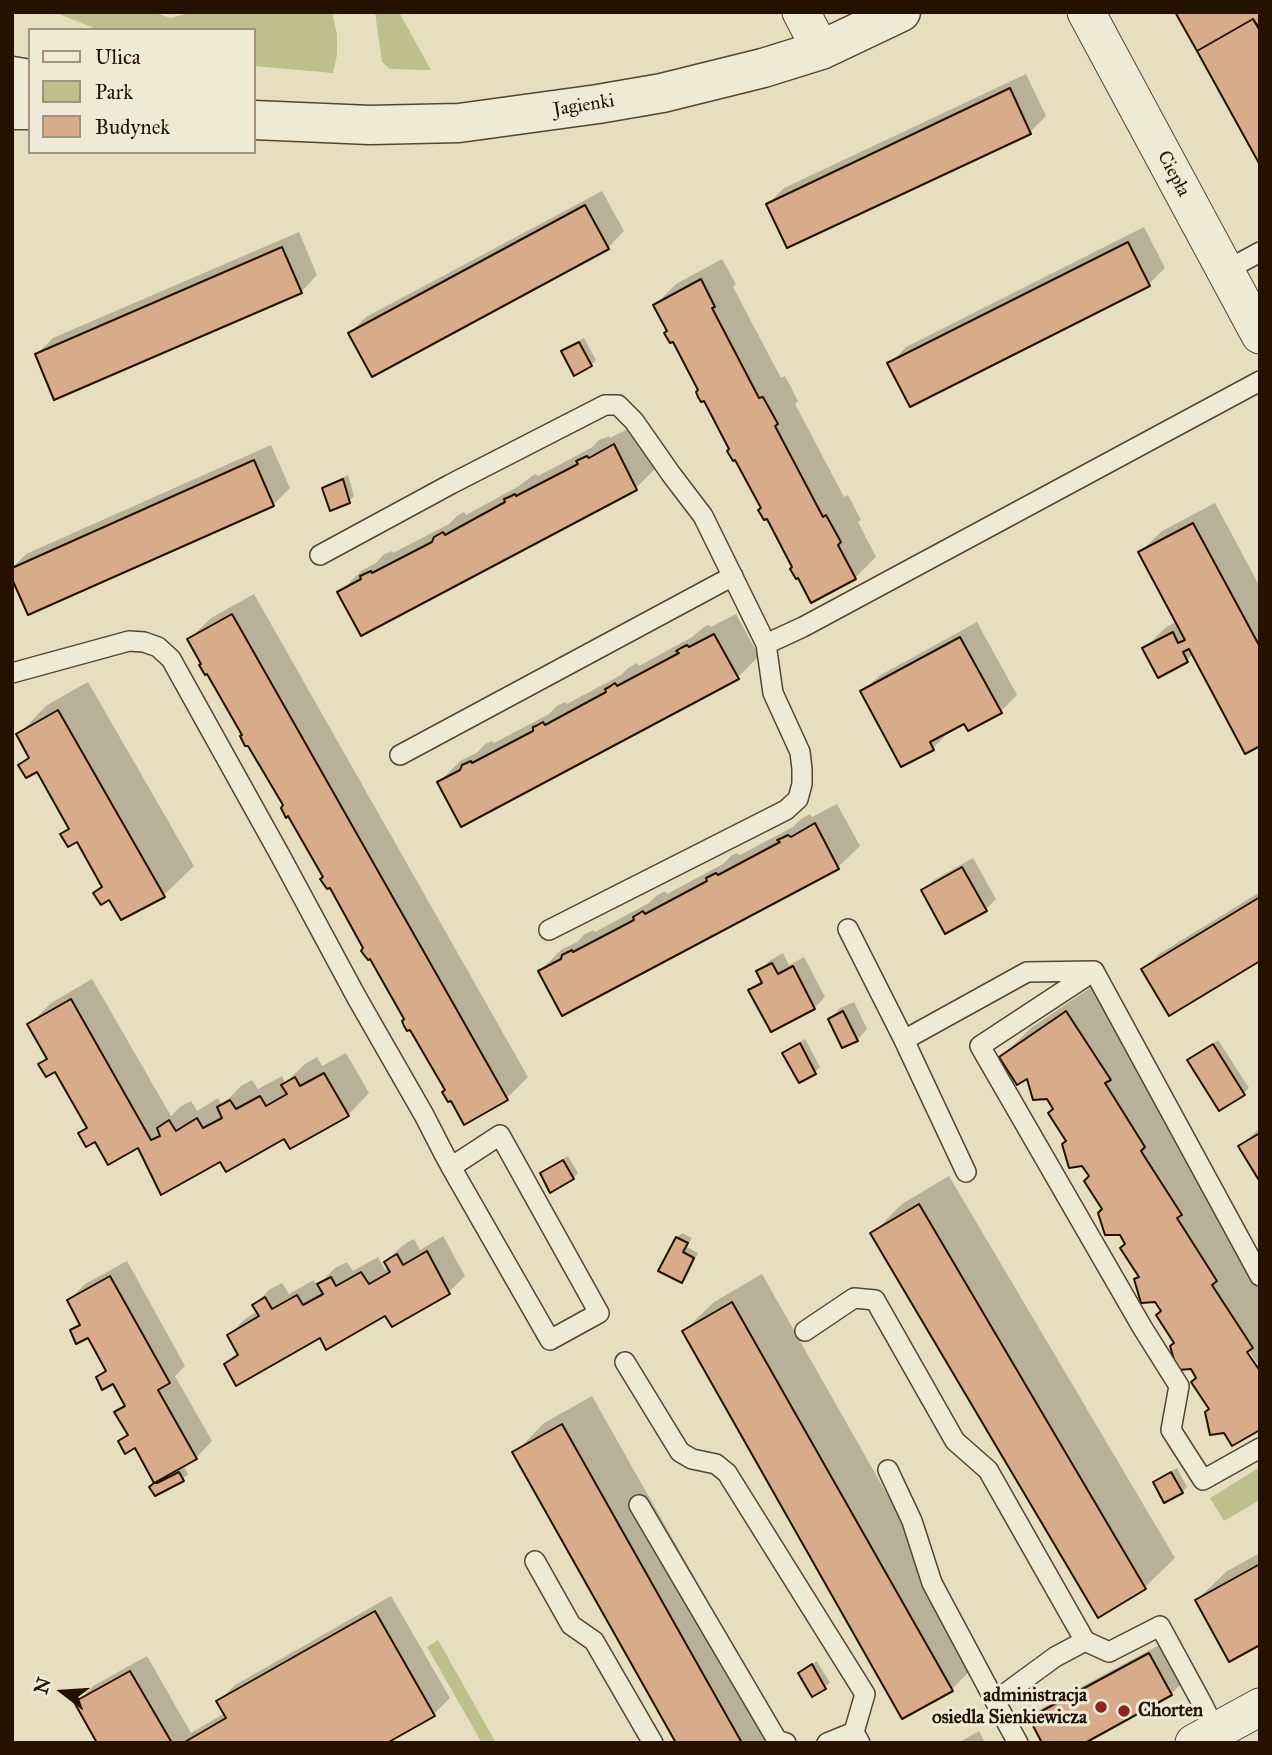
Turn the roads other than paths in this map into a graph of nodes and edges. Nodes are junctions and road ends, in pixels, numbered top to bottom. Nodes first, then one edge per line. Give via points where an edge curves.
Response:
1 (801, 12) edge
2 (901, 12) edge
3 (1086, 12) edge
4 (821, 50) junction
5 (256, 120) edge
6 (1260, 252) edge
7 (1225, 271) junction
8 (1260, 335) edge
9 (1260, 381) edge
10 (320, 555) dead end
11 (733, 576) junction
12 (766, 644) junction
13 (12, 673) edge
14 (400, 755) dead end
15 (849, 929) dead end
16 (549, 930) dead end
17 (1094, 971) junction
18 (904, 1040) junction
19 (451, 1167) junction
20 (966, 1172) dead end
21 (1260, 1276) edge
22 (805, 1331) dead end
23 (625, 1362) dead end
24 (1260, 1448) edge
25 (888, 1470) dead end
26 (639, 1505) dead end
27 (535, 1561) dead end
28 (1085, 1641) junction
29 (995, 1701) junction
30 (1260, 1707) edge
31 (1205, 1737) edge
32 (857, 1738) edge
33 (653, 1743) edge
34 (786, 1743) edge
35 (827, 1743) edge
36 (1018, 1743) edge

1 - 4 street
2 - 4 street, Jagienki
3 - 7 street, Ciepła
4 - 5 street, Jagienki via 662,93 535,114 369,125
6 - 7 lane
7 - 8 street, Ciepła
9 - 12 lane
10 - 11 lane via 605,405 618,405 703,516
11 - 12 lane
11 - 14 lane
12 - 16 lane via 773,693 800,752 802,784 797,799 786,810
13 - 19 lane via 130,641 158,647 171,659
15 - 18 lane
17 - 18 lane via 1027,972
17 - 21 lane
17 - 24 lane via 980,1046 1179,1386 1171,1430 1203,1480
18 - 20 lane
19 - 19 lane via 550,1340 599,1313 500,1135
22 - 28 lane via 854,1298 875,1300 955,1441 988,1470
23 - 32 lane via 680,1452 716,1464 727,1473 865,1694
25 - 29 lane via 912,1521 932,1583
26 - 34 lane via 777,1740
27 - 33 lane via 571,1625 594,1640
28 - 29 lane
28 - 31 lane via 1109,1653 1160,1626 1204,1707
29 - 36 lane
30 - 31 street
32 - 35 lane

